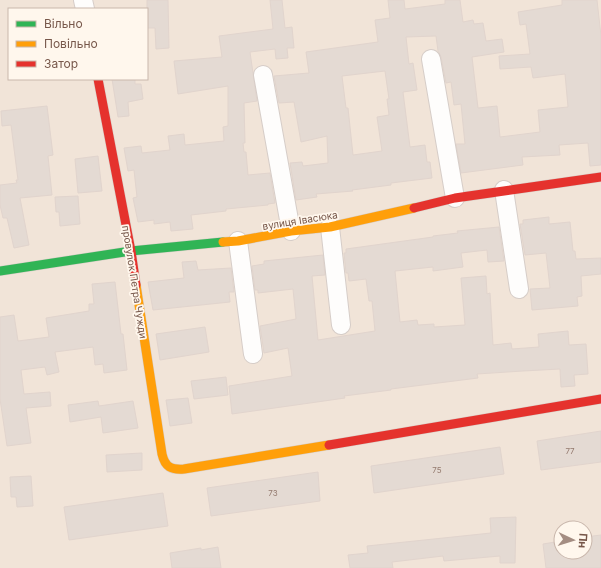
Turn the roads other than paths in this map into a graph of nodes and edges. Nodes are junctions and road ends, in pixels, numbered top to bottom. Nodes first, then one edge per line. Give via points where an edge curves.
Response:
1 (431, 59) dead end
2 (262, 76) dead end
3 (98, 80) edge
4 (601, 177) edge
5 (504, 190) junction
6 (455, 198) junction
7 (330, 227) junction
8 (291, 231) junction
9 (238, 241) junction
10 (131, 251) junction
11 (0, 271) edge
12 (518, 289) dead end
13 (341, 325) dead end
14 (253, 354) dead end
15 (601, 399) edge

1 - 6 street
2 - 8 street
3 - 10 street, провулок Петра Чужди
4 - 5 street, вулиця Івасюка
5 - 6 street, вулиця Івасюка
5 - 12 street
6 - 7 street, вулиця Івасюка
7 - 8 street, вулиця Івасюка
7 - 13 street
8 - 9 street, вулиця Івасюка
9 - 10 street, вулиця Івасюка
9 - 14 street
10 - 11 street, вулиця Івасюка
10 - 15 street, провулок Петра Чужди via 163,461 167,467 175,470

